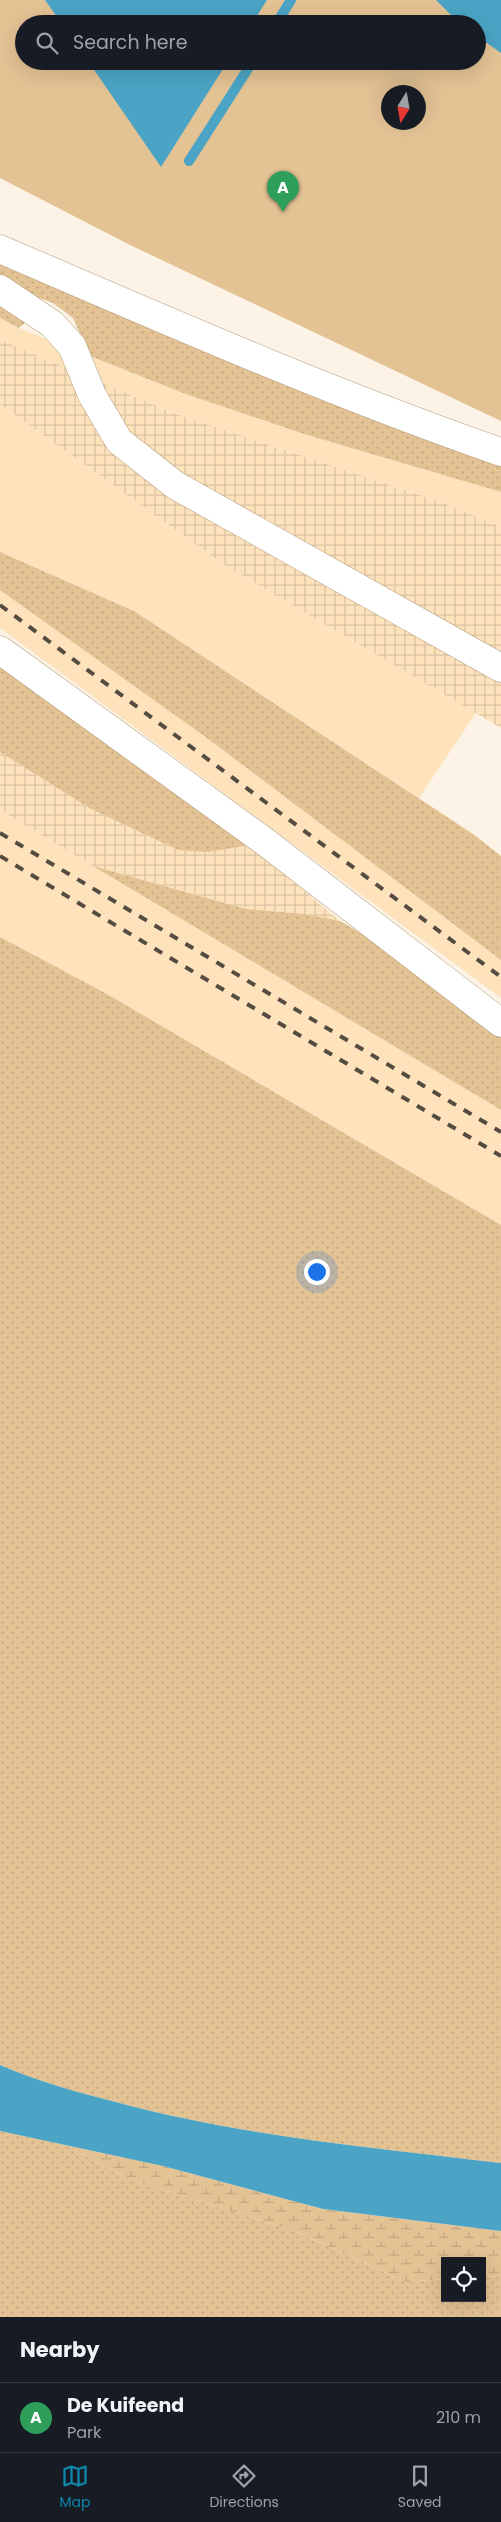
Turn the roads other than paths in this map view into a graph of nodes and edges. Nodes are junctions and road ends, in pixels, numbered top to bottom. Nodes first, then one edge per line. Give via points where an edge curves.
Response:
1 (0, 249) edge
2 (0, 289) edge
3 (501, 452) edge
4 (0, 650) edge
5 (501, 668) edge
6 (501, 1023) edge

1 - 3 street via 180,326
2 - 5 street via 52,324 72,346 92,395 120,441 175,485
4 - 6 street via 264,841

